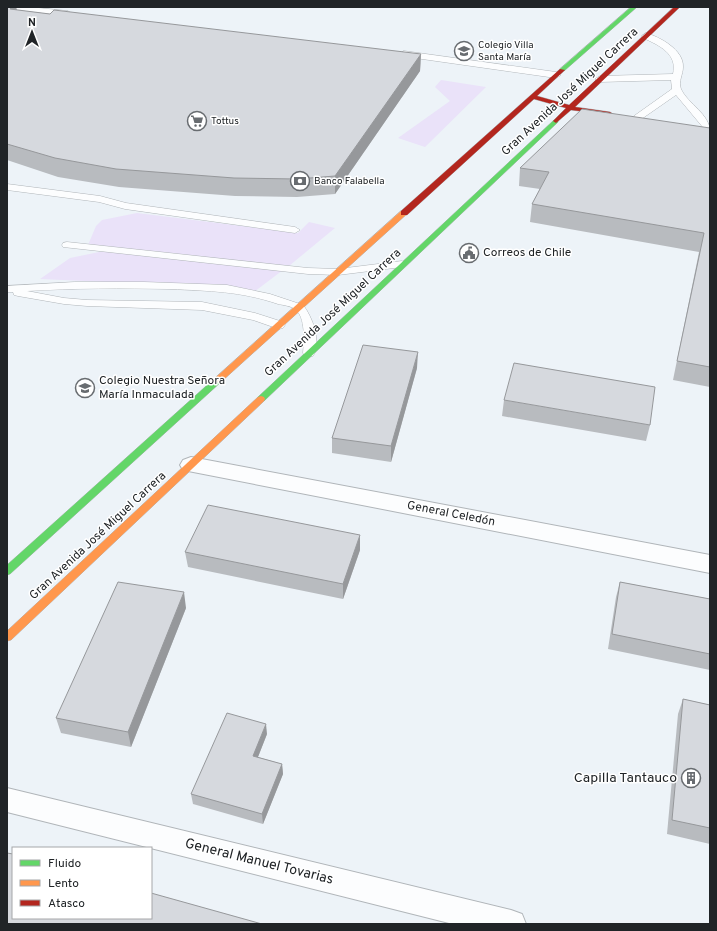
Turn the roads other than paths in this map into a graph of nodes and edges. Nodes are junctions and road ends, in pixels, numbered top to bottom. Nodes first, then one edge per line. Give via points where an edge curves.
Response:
1 (7, 7) edge
2 (634, 7) edge
3 (676, 7) edge
4 (78, 16) edge
5 (646, 36) junction
6 (395, 53) edge
7 (556, 75) junction
8 (675, 77) junction
9 (600, 79) junction
10 (677, 90) junction
11 (533, 97) junction
12 (571, 108) junction
13 (616, 115) edge
14 (633, 117) joint
15 (651, 120) edge
16 (695, 127) edge
17 (710, 129) edge
18 (7, 187) edge
19 (295, 230) dead end
20 (67, 245) dead end
21 (402, 264) junction
22 (338, 272) junction
23 (7, 289) edge
24 (299, 307) junction
25 (279, 325) junction
26 (309, 353) junction
27 (191, 465) junction
28 (710, 564) edge
29 (7, 571) edge
30 (7, 637) edge
31 (7, 800) edge
32 (512, 924) edge

1 - 4 lane
2 - 7 main road, Gran Avenida José Miguel Carrera
3 - 5 main road, Gran Avenida José Miguel Carrera
5 - 8 lane via 663,44 675,54 679,67
5 - 9 main road, Gran Avenida José Miguel Carrera
6 - 7 lane
7 - 11 main road, Gran Avenida José Miguel Carrera
8 - 9 lane
8 - 10 lane
9 - 12 main road, Gran Avenida José Miguel Carrera
10 - 14 lane
10 - 17 lane
11 - 12 main road
11 - 22 main road, Gran Avenida José Miguel Carrera
12 - 13 main road
12 - 21 main road, Gran Avenida José Miguel Carrera
14 - 15 main road
16 - 17 main road
18 - 19 lane
20 - 22 lane
21 - 22 lane
21 - 26 main road, Gran Avenida José Miguel Carrera
22 - 24 main road, Gran Avenida José Miguel Carrera
23 - 24 lane via 75,285 227,288 266,296
23 - 25 lane via 79,302 202,306 255,316
24 - 25 main road, Gran Avenida José Miguel Carrera
24 - 26 lane via 310,326
25 - 29 main road, Gran Avenida José Miguel Carrera
26 - 27 main road, Gran Avenida José Miguel Carrera
27 - 28 street, General Celedón
27 - 30 main road, Gran Avenida José Miguel Carrera
31 - 32 street, General Manuel Tovarias

